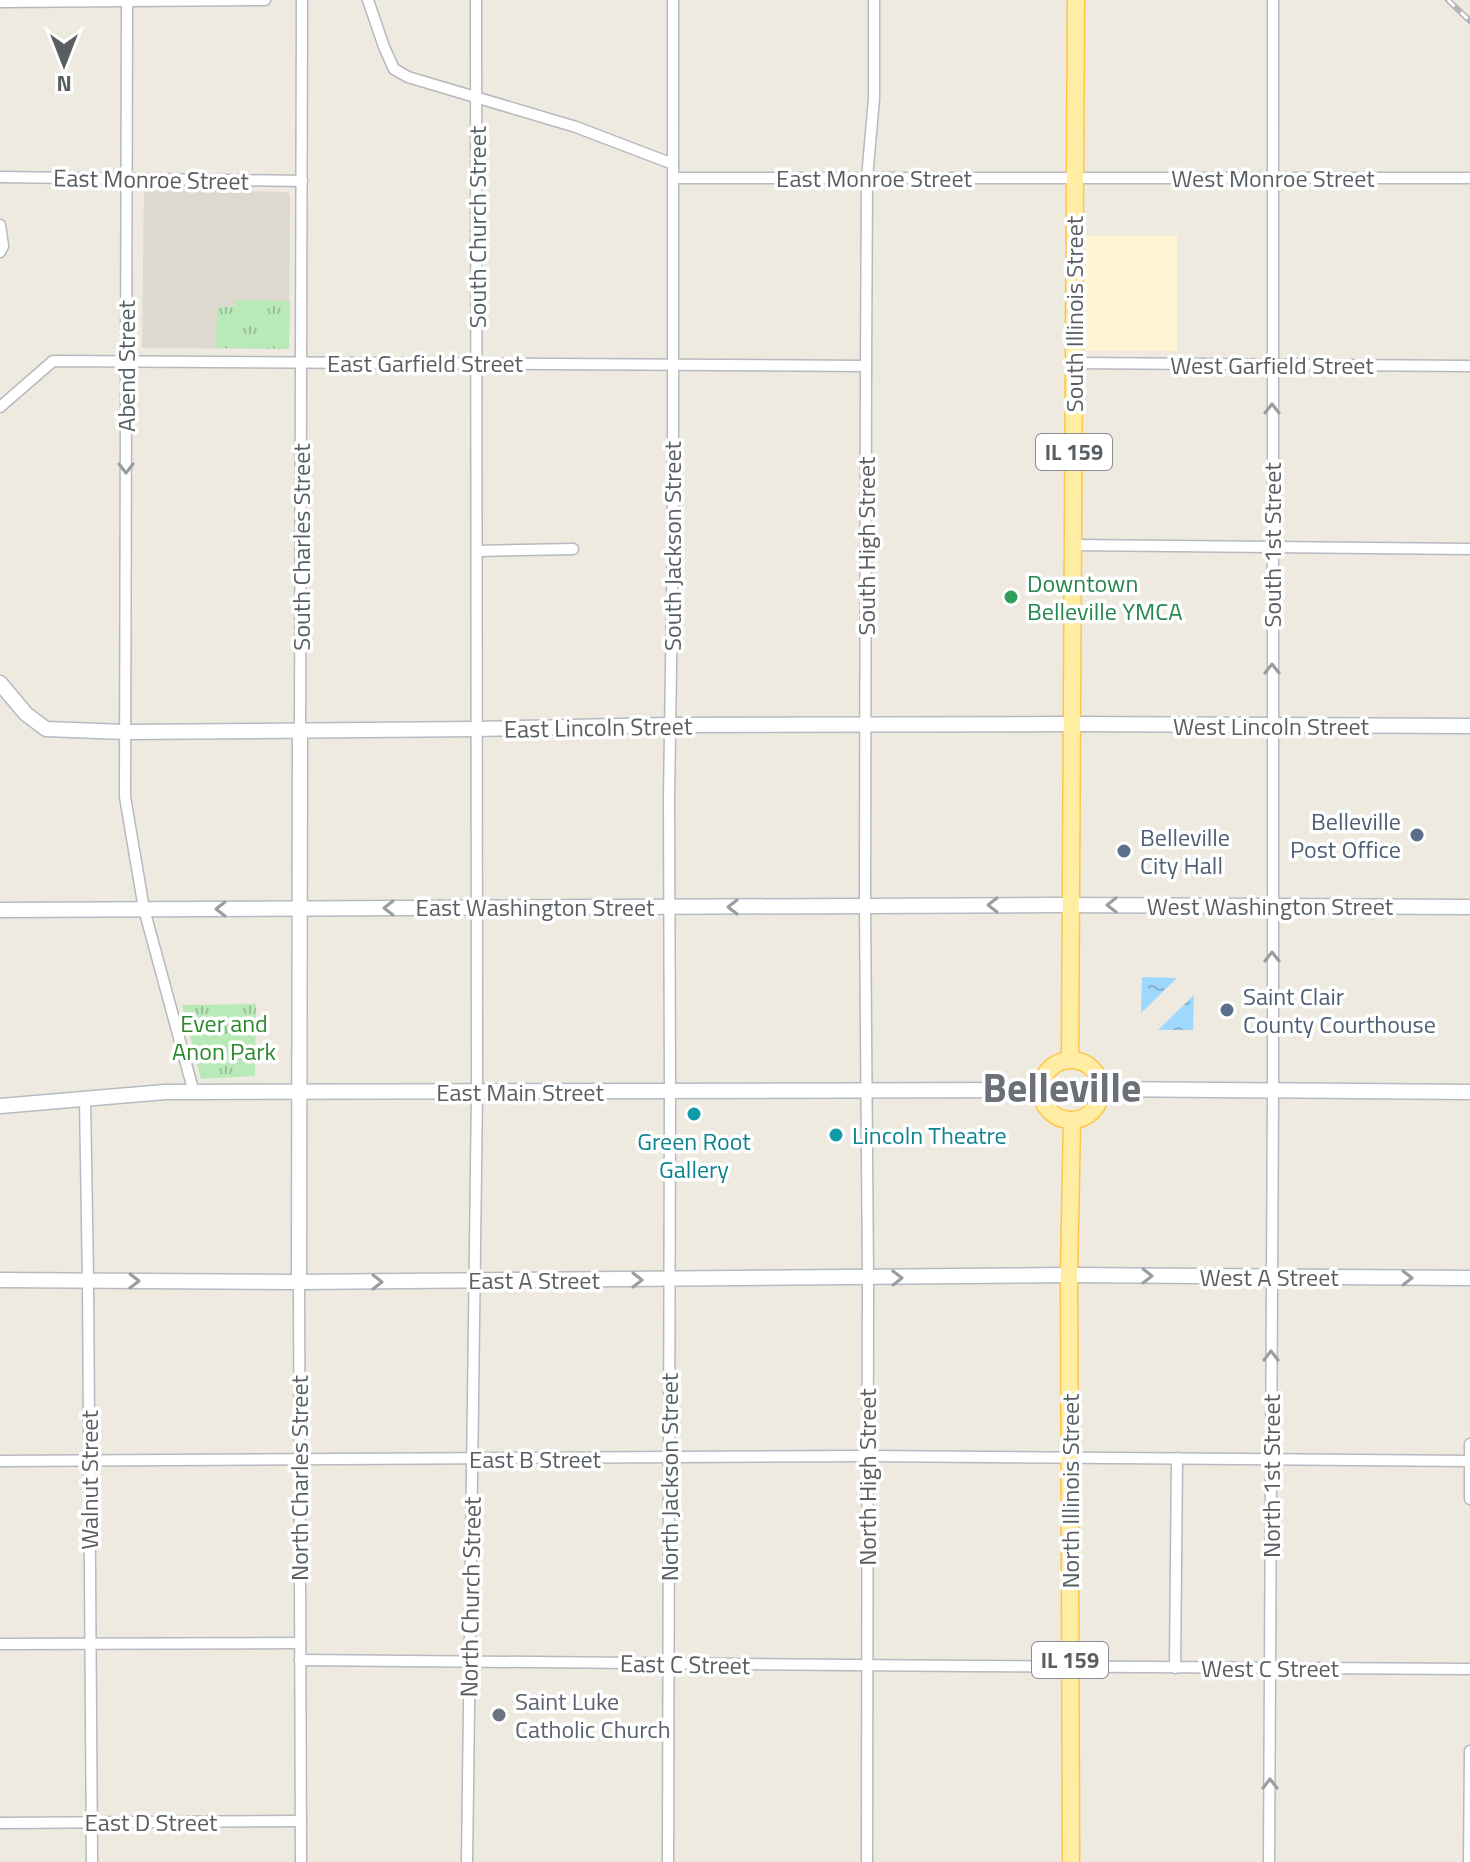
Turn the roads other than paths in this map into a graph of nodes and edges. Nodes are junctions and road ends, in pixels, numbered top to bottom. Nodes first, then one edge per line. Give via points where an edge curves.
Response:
1 (265, 0) edge
2 (302, 0) edge
3 (368, 0) edge
4 (476, 0) edge
5 (673, 0) edge
6 (874, 0) edge
7 (1076, 0) edge
8 (1273, 0) edge
9 (38, 1) edge
10 (127, 1) edge
11 (0, 2) edge
12 (477, 97) junction
13 (673, 164) junction
14 (0, 177) edge
15 (674, 178) junction
16 (867, 178) junction
17 (1075, 178) junction
18 (1273, 178) junction
19 (1470, 178) edge
20 (127, 179) junction
21 (302, 181) junction
22 (0, 225) edge
23 (0, 252) edge
24 (126, 362) junction
25 (301, 363) junction
26 (477, 363) junction
27 (1074, 363) junction
28 (672, 365) junction
29 (1273, 365) junction
30 (866, 366) junction
31 (1470, 366) edge
32 (0, 407) edge
33 (1073, 545) junction
34 (1272, 547) junction
35 (573, 549) dead end
36 (1470, 549) edge
37 (477, 551) junction
38 (0, 683) edge
39 (1072, 724) junction
40 (670, 725) junction
41 (865, 726) junction
42 (1272, 726) junction
43 (1470, 726) edge
44 (477, 729) junction
45 (300, 730) junction
46 (125, 732) junction
47 (1071, 905) junction
48 (865, 906) junction
49 (1272, 906) junction
50 (669, 907) junction
51 (1470, 907) edge
52 (299, 908) junction
53 (477, 908) junction
54 (144, 909) junction
55 (0, 910) edge
56 (1070, 1060) junction
57 (1101, 1089) junction
58 (1042, 1090) junction
59 (867, 1091) junction
60 (1273, 1091) junction
61 (477, 1092) junction
62 (670, 1092) junction
63 (1470, 1092) edge
64 (194, 1093) junction
65 (299, 1093) junction
66 (85, 1098) junction
67 (0, 1106) edge
68 (1072, 1120) junction
69 (1069, 1275) junction
70 (1271, 1277) junction
71 (868, 1278) junction
72 (1470, 1278) edge
73 (670, 1279) junction
74 (0, 1280) edge
75 (88, 1280) junction
76 (474, 1281) junction
77 (299, 1282) junction
78 (1470, 1444) edge
79 (867, 1456) junction
80 (1070, 1457) junction
81 (669, 1458) junction
82 (1177, 1458) junction
83 (1270, 1458) junction
84 (472, 1459) junction
85 (0, 1461) edge
86 (88, 1461) junction
87 (299, 1461) junction
88 (1470, 1461) edge
89 (1470, 1499) edge
90 (300, 1643) junction
91 (0, 1644) edge
92 (90, 1644) junction
93 (300, 1660) junction
94 (470, 1661) junction
95 (669, 1664) junction
96 (867, 1665) junction
97 (1070, 1666) junction
98 (1175, 1668) junction
99 (1270, 1669) junction
100 (1470, 1669) edge
101 (1470, 1751) edge
102 (301, 1821) junction
103 (92, 1822) junction
104 (0, 1823) edge
105 (92, 1862) edge
106 (301, 1862) edge
107 (467, 1862) edge
108 (668, 1862) edge
109 (867, 1862) edge
110 (1071, 1862) edge
111 (1269, 1862) edge
112 (1469, 1862) edge

1 - 10 street
2 - 21 street, South Charles Street
3 - 12 street via 394,69
4 - 12 street, South Church Street
5 - 13 street, South Jackson Street
6 - 16 street, South High Street
7 - 17 main road, South Illinois Street / IL 159
8 - 18 street, South 1st Street
9 - 10 street
9 - 11 street
10 - 20 street, Abend Street
12 - 13 street
12 - 26 street, South Church Street
13 - 15 street, South Jackson Street
14 - 20 street, East Monroe Street
15 - 16 street, East Monroe Street
15 - 28 street, South Jackson Street
16 - 17 street, East Monroe Street
16 - 30 street, South High Street
17 - 18 street, West Monroe Street
17 - 27 main road, South Illinois Street / IL 159
18 - 19 street, West Monroe Street
18 - 29 street, South 1st Street
20 - 21 street, East Monroe Street
20 - 24 street, Abend Street
21 - 25 street, South Charles Street
22 - 23 street
24 - 25 street, East Garfield Street
24 - 32 street, East Garfield Street via 53,361
24 -> 46 street, Abend Street
25 - 26 street, East Garfield Street
25 - 45 street, South Charles Street
26 - 28 street, East Garfield Street
26 - 37 street, South Church Street
27 - 29 street, West Garfield Street
27 - 33 main road, South Illinois Street / IL 159
28 - 30 street, East Garfield Street
28 - 40 street, South Jackson Street
29 - 31 street, West Garfield Street
34 -> 29 street, South 1st Street
30 - 41 street, South High Street
33 - 34 street
33 - 39 main road, South Illinois Street / IL 159
34 - 36 street
42 -> 34 street, South 1st Street
35 - 37 street
37 - 44 street, South Church Street
38 - 46 street, East Lincoln Street via 46,729
39 - 41 street, East Lincoln Street
39 - 42 street, West Lincoln Street
39 - 47 main road, South Illinois Street / IL 159
40 - 41 street, East Lincoln Street
40 - 44 street, East Lincoln Street
40 - 50 street, South Jackson Street
41 - 48 street, South High Street
42 - 43 street, West Lincoln Street
42 - 49 street, South 1st Street
44 - 45 street, East Lincoln Street
44 - 53 street, South Church Street
45 - 46 street, East Lincoln Street
45 - 52 street, South Charles Street
46 - 54 street, Abend Street via 125,797
47 -> 48 street, East Washington Street
49 -> 47 street, West Washington Street
47 - 56 main road, South Illinois Street / IL 159
48 -> 50 street, East Washington Street
48 - 59 street, South High Street
49 - 51 street, West Washington Street
60 -> 49 street, South 1st Street
50 - 53 street, East Washington Street
50 - 62 street, South Jackson Street
53 -> 52 street, East Washington Street
52 -> 54 street, East Washington Street
52 - 65 street, South Charles Street
53 - 61 street, South Church Street
54 - 55 street, East Washington Street
54 - 64 street, Abend Street
56 - 57 main road via 1089,1066
56 - 58 main road via 1051,1068
57 - 60 street
57 - 68 main road via 1092,1112
58 - 59 street, East Main Street
58 - 68 main road via 1052,1113
59 - 62 street, East Main Street
59 - 71 street, North High Street
60 - 63 street
60 - 70 street, North 1st Street
61 - 62 street, East Main Street
61 - 65 street, East Main Street
61 - 76 street, North Church Street
62 - 73 street, North Jackson Street
64 - 65 street, East Main Street
64 - 66 street, East Main Street
65 - 77 street, North Charles Street
66 - 67 street, East Main Street
66 - 75 street, Walnut Street
68 - 69 main road, North Illinois Street / IL 159
69 -> 70 street, West A Street
71 -> 69 street, East A Street
69 - 80 main road, North Illinois Street / IL 159
70 -> 72 street, West A Street
83 -> 70 street, North 1st Street
71 - 73 street, East A Street
71 - 79 street, North High Street
76 -> 73 street, East A Street
73 - 81 street, North Jackson Street
74 - 75 street, East A Street
75 -> 77 street, East A Street
75 - 86 street, Walnut Street
77 -> 76 street, East A Street
76 - 84 street, North Church Street
77 - 87 street, North Charles Street
78 - 88 street
79 - 80 street, East B Street
79 - 81 street, East B Street
79 - 96 street, North High Street
80 - 82 street, East B Street
80 - 97 main road, North Illinois Street / IL 159
81 - 84 street, East B Street
81 - 95 street, North Jackson Street
82 - 83 street, East B Street
82 - 98 street
83 - 88 street, East B Street
83 - 99 street, North 1st Street
84 - 87 street, East B Street
84 - 94 street, North Church Street
85 - 86 street, East B Street
86 - 87 street, East B Street
86 - 92 street, Walnut Street
87 - 90 street, North Charles Street
88 - 89 street
90 - 92 street
90 - 93 street, North Charles Street
91 - 92 street
92 - 103 street, Walnut Street
93 - 94 street, East C Street
93 - 102 street, North Charles Street
94 - 95 street, East C Street
94 - 107 street, North Church Street
95 - 96 street, East C Street
95 - 108 street, North Jackson Street
96 - 97 street, East C Street
96 - 109 street, North High Street
97 - 98 street, West C Street
97 - 110 main road, North Illinois Street / IL 159
98 - 99 street, West C Street
99 - 100 street, West C Street
111 -> 99 street, North 1st Street
101 - 112 street
102 - 103 street, East D Street
102 - 106 street, North Charles Street
103 - 104 street, East D Street
103 - 105 street, Walnut Street

